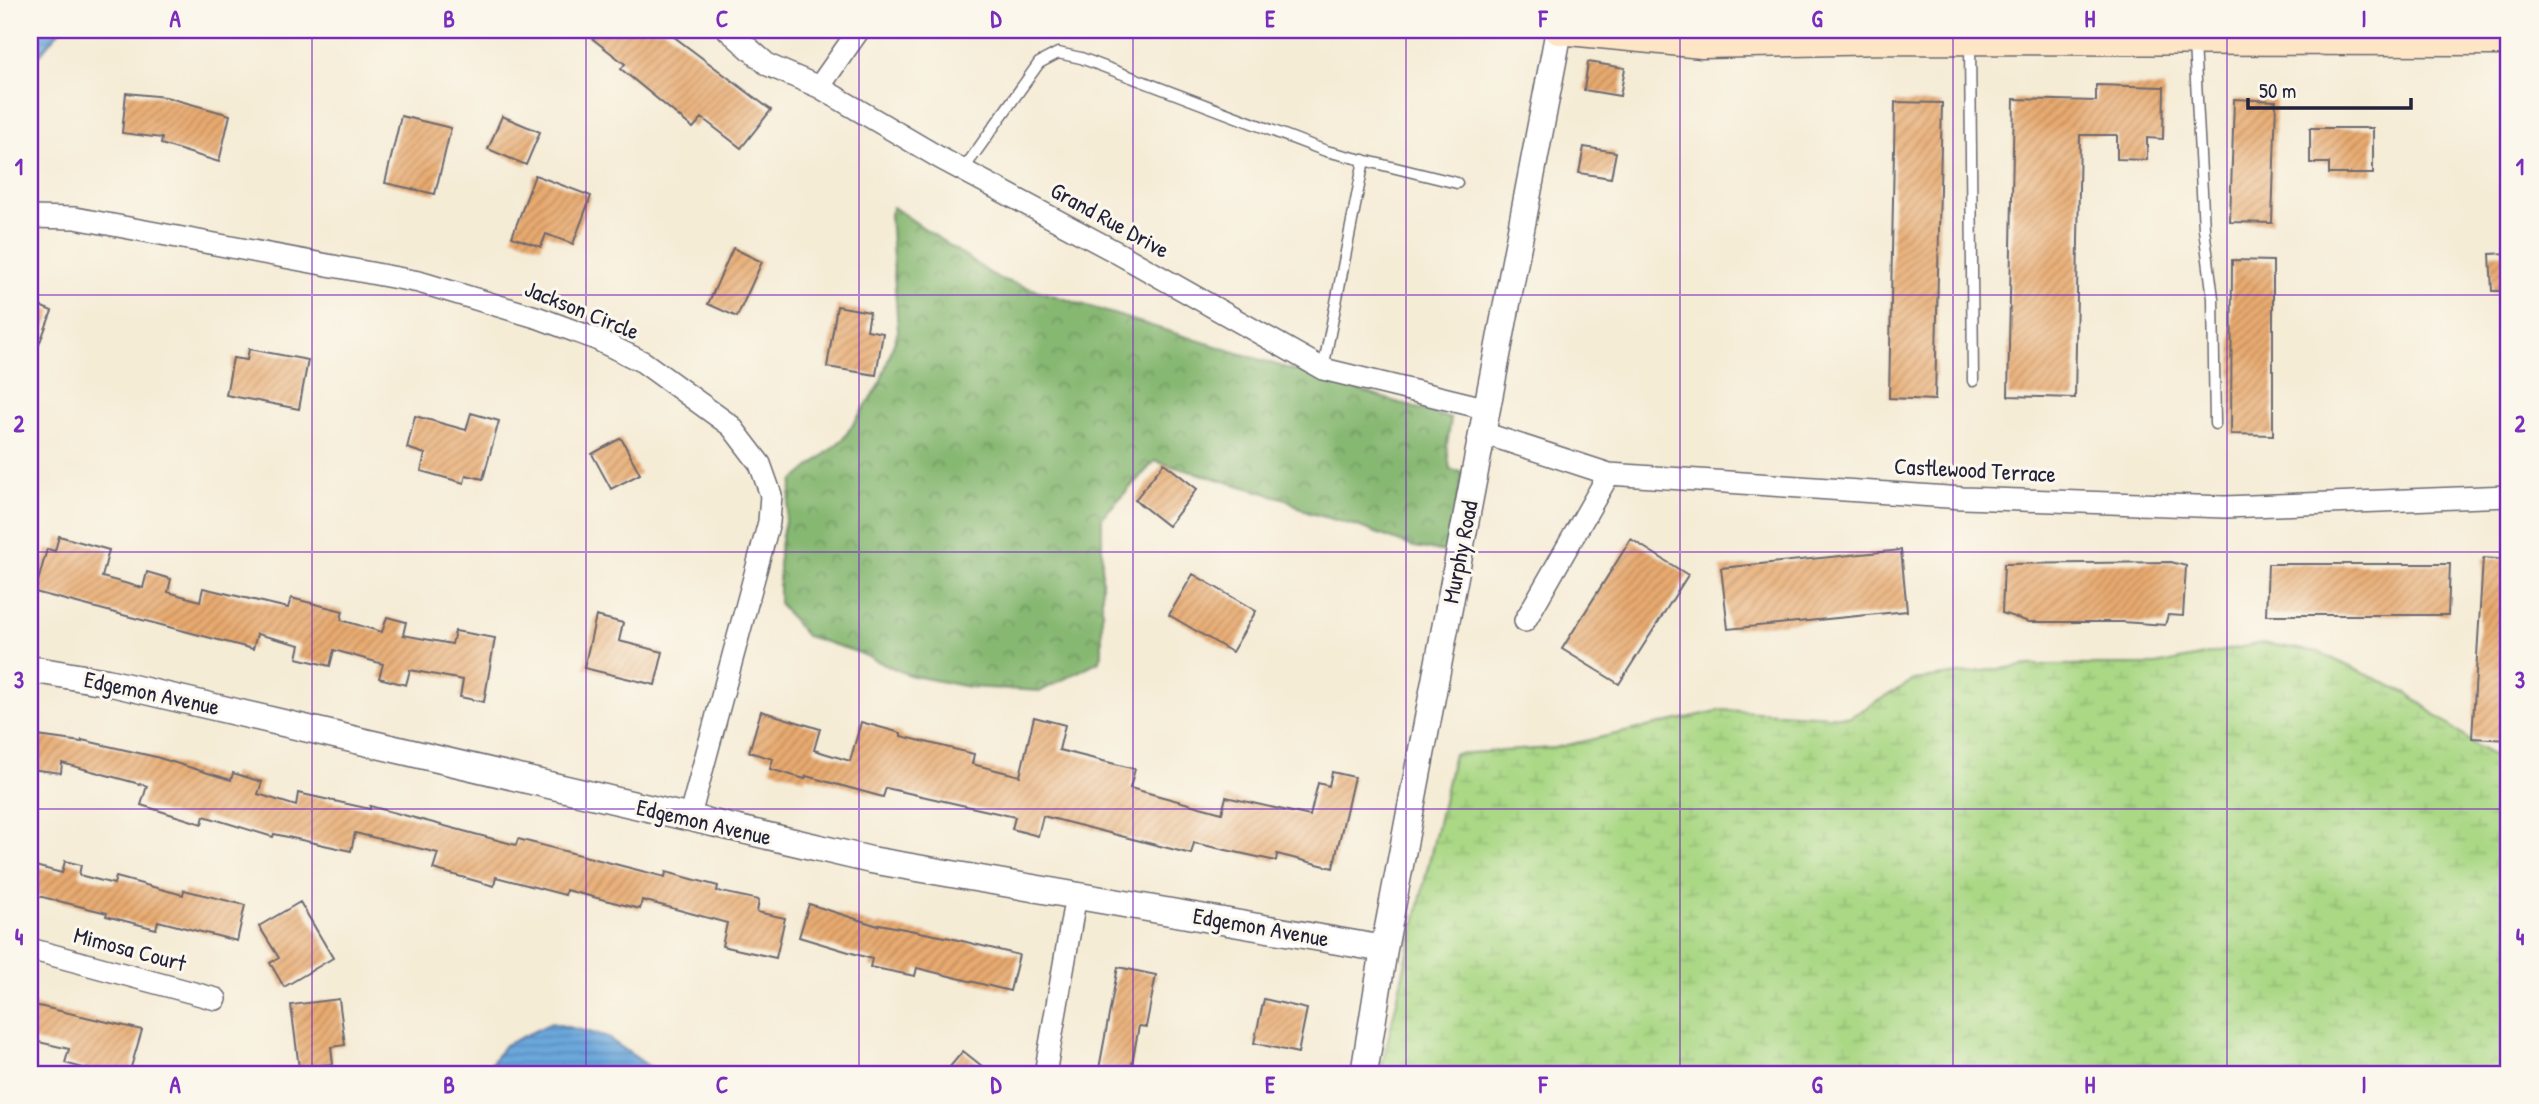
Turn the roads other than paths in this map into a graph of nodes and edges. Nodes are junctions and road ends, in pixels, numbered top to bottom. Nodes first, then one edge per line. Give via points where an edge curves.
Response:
1 (728, 30) edge
2 (859, 30) edge
3 (1559, 30) edge
4 (1970, 40) junction
5 (2194, 40) junction
6 (2509, 41) edge
7 (819, 87) junction
8 (1364, 160) junction
9 (963, 170) junction
10 (1457, 183) dead end
11 (30, 217) edge
12 (1323, 369) junction
13 (1973, 381) dead end
14 (1485, 421) junction
15 (2215, 424) dead end
16 (1609, 474) junction
17 (2509, 496) edge
18 (1525, 621) dead end
19 (30, 669) edge
20 (689, 819) junction
21 (1076, 895) junction
22 (1384, 948) junction
23 (30, 949) edge
24 (216, 999) dead end
25 (1045, 1074) edge
26 (1364, 1074) edge

1 - 7 street, Grand Rue Drive via 768,65
2 - 7 street
3 - 4 main road via 1702,44
3 - 14 street, Murphy Road
4 - 5 main road
4 - 13 lane
5 - 6 main road
5 - 15 lane via 2204,229 2213,298
7 - 9 street, Grand Rue Drive
8 - 9 lane via 1326,151 1058,53 1039,63
8 - 10 lane
8 - 12 lane
9 - 12 street, Grand Rue Drive
11 - 20 street, Jackson Circle via 75,218 419,282 596,340 643,362 731,426 760,464 771,495 769,522
12 - 14 street, Grand Rue Drive
14 - 16 street, Castlewood Terrace
14 - 22 street, Murphy Road
16 - 17 street, Castlewood Terrace via 1963,498 2225,507
16 - 18 street
19 - 20 street, Edgemon Avenue via 107,682
20 - 21 street, Edgemon Avenue via 871,860
21 - 22 street, Edgemon Avenue
21 - 25 street
22 - 26 street, Murphy Road
23 - 24 street, Mimosa Court

